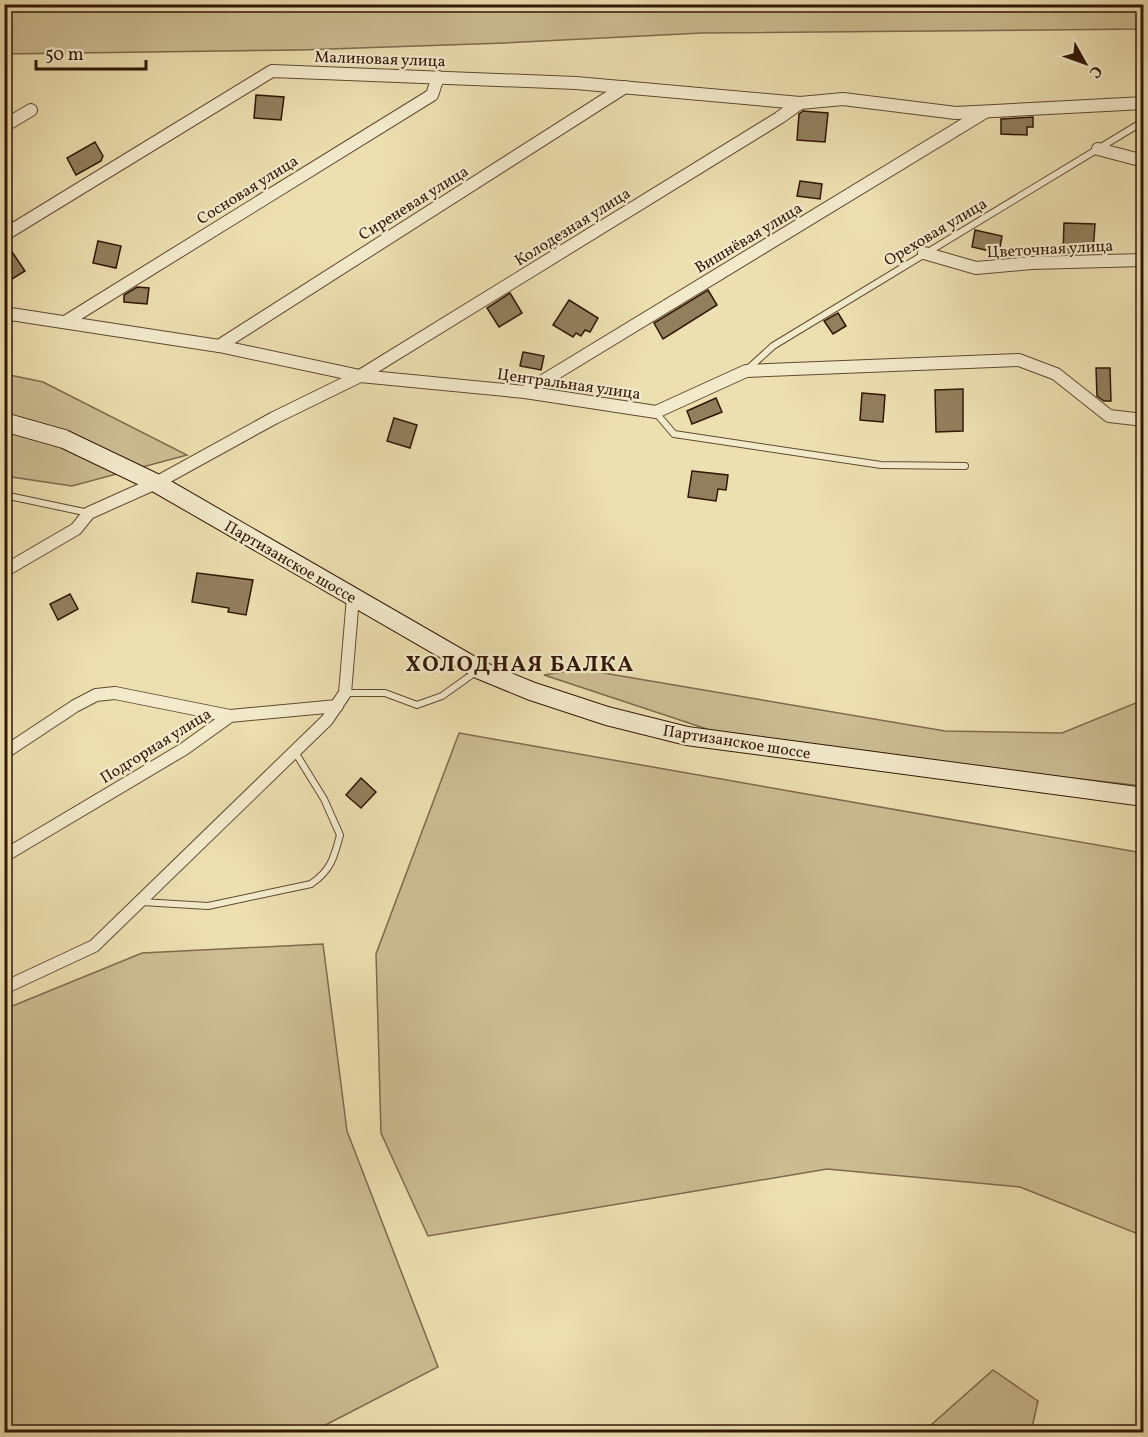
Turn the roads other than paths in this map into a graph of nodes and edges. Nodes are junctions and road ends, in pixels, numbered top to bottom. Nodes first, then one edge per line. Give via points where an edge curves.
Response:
1 (438, 77) junction
2 (625, 87) junction
3 (800, 103) junction
4 (1143, 103) edge
5 (32, 110) dead end
6 (988, 111) junction
7 (1143, 121) edge
8 (4, 126) edge
9 (1098, 149) junction
10 (1143, 161) edge
11 (4, 235) edge
12 (924, 253) junction
13 (1143, 261) edge
14 (4, 313) edge
15 (65, 322) junction
16 (219, 346) junction
17 (746, 371) junction
18 (360, 376) junction
19 (525, 392) junction
20 (656, 412) junction
21 (1143, 420) edge
22 (4, 422) edge
23 (965, 466) dead end
24 (156, 483) junction
25 (4, 495) edge
26 (89, 513) junction
27 (4, 571) edge
28 (353, 597) junction
29 (480, 670) junction
30 (345, 693) junction
31 (337, 706) junction
32 (230, 717) junction
33 (295, 752) junction
34 (4, 753) edge
35 (1143, 797) edge
36 (4, 856) edge
37 (139, 902) junction
38 (4, 988) edge

1 - 2 street, Малиновая улица
1 - 11 street, Малиновая улица via 272,71
1 - 15 street, Сосновая улица via 432,94
2 - 3 street, Малиновая улица
2 - 16 street, Сиреневая улица
3 - 6 street, Малиновая улица via 843,99 956,112
3 - 18 street, Колодезная улица
4 - 6 street, Малиновая улица
5 - 8 street
6 - 19 street, Вишнёвая улица
7 - 9 lane, Ореховая улица
9 - 10 street
9 - 12 lane, Ореховая улица
12 - 13 street, Цветочная улица via 976,268
12 - 17 lane, Ореховая улица via 774,346
14 - 15 street, Центральная улица
15 - 16 street, Центральная улица
16 - 18 street, Центральная улица
17 - 20 street, Центральная улица
17 - 21 street, Центральная улица via 1019,360 1056,374 1109,416
18 - 19 street, Центральная улица
18 - 24 street, Колодезная улица
19 - 20 street, Центральная улица
20 - 23 lane via 674,434 881,465
22 - 24 main road, Партизанское шоссе via 64,439
24 - 26 street, Колодезная улица
24 - 28 main road, Партизанское шоссе
25 - 26 lane
26 - 27 street via 76,529
28 - 29 main road, Партизанское шоссе
28 - 30 street
29 - 30 lane via 442,696 417,705 385,693
29 - 35 main road, Партизанское шоссе via 607,716 687,736
30 - 31 street
31 - 32 street, Подгорная улица
31 - 33 street
32 - 34 street via 115,693 96,695
32 - 36 street, Подгорная улица via 184,749
33 - 37 street
33 - 37 lane via 340,835 325,874 311,884 208,906
37 - 38 street via 94,946

